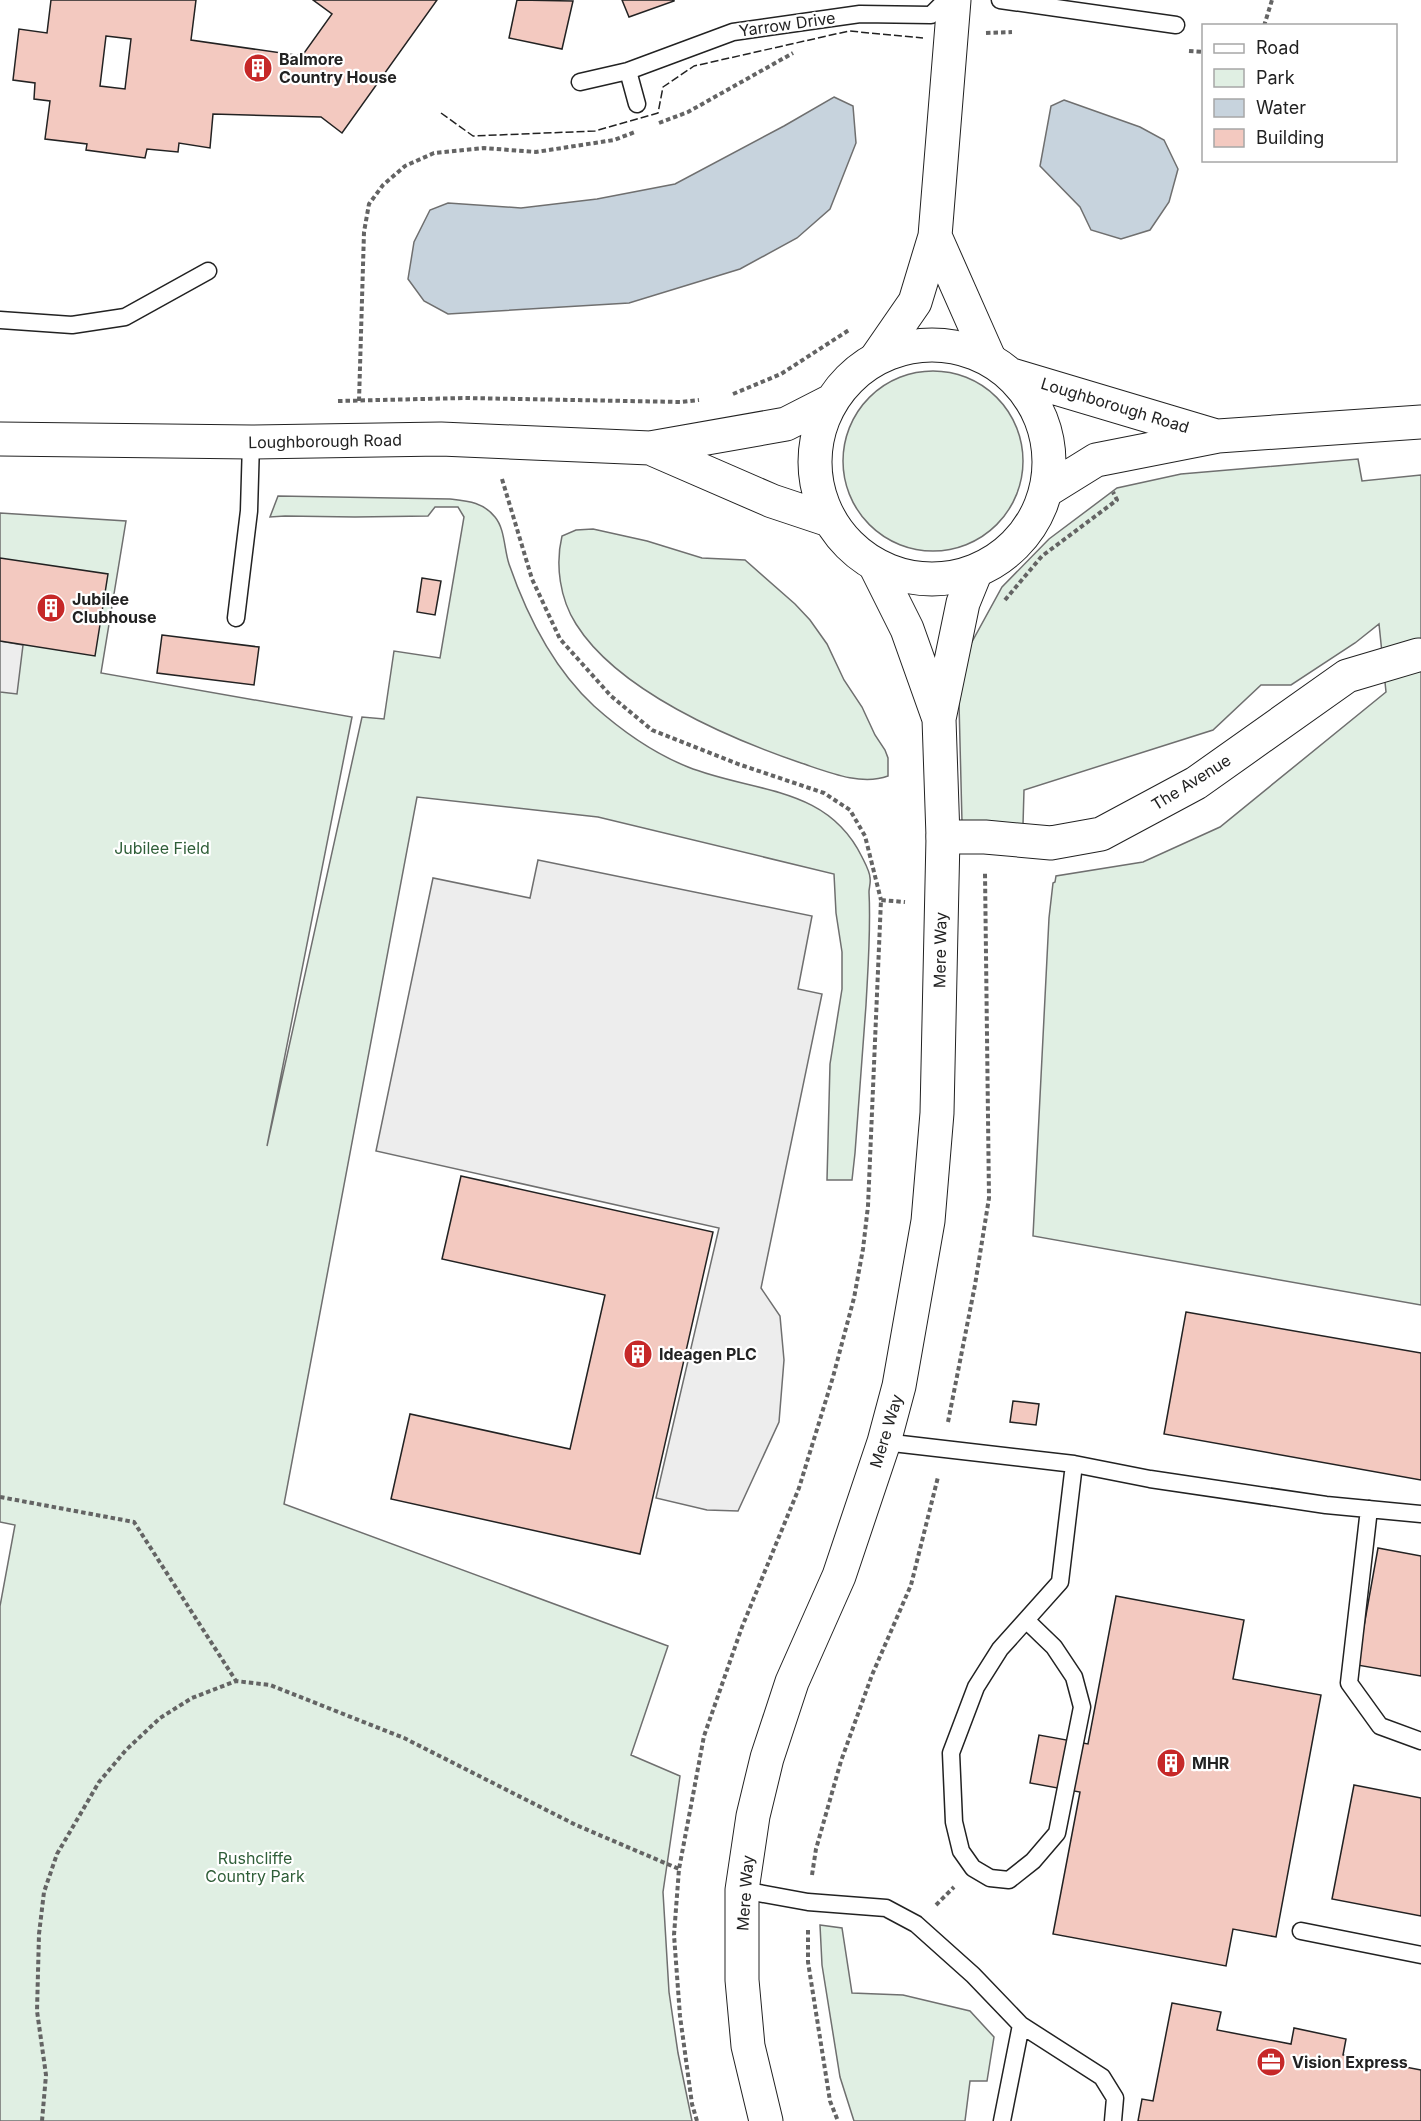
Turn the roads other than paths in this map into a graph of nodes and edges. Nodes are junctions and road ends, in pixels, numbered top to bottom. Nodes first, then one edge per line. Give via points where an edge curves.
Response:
1 (946, 0) edge
2 (954, 0) edge
3 (1000, 0) edge
4 (1176, 25) dead end
5 (628, 71) junction
6 (580, 82) dead end
7 (637, 104) dead end
8 (935, 236) junction
9 (208, 271) dead end
10 (0, 320) edge
11 (877, 357) junction
12 (1001, 366) junction
13 (831, 401) junction
14 (1421, 422) edge
15 (1218, 436) junction
16 (0, 439) edge
17 (251, 442) junction
18 (650, 448) junction
19 (1046, 491) junction
20 (829, 520) junction
21 (875, 565) junction
22 (976, 571) junction
23 (236, 618) dead end
24 (1418, 656) dead end
25 (939, 719) junction
26 (943, 837) junction
27 (884, 1442) junction
28 (1074, 1464) junction
29 (1369, 1509) junction
30 (1421, 1514) edge
31 (1026, 1620) junction
32 (1421, 1741) edge
33 (742, 1890) junction
34 (1301, 1931) dead end
35 (1421, 1955) edge
36 (1020, 2025) junction
37 (766, 2121) edge
38 (1002, 2121) edge
39 (1113, 2121) edge

1 - 5 lane, Yarrow Drive via 931,15 860,14 733,32
2 - 8 street
3 - 4 lane
5 - 6 lane, Yarrow Drive
5 - 7 lane
8 - 11 street via 915,302
8 - 12 street
9 - 10 lane via 125,317 72,325
11 - 12 street, Loughborough Road via 914,345 952,345
11 - 13 street via 854,373
12 - 15 street, Loughborough Road
12 - 19 street via 1038,409 1049,449
13 - 18 street, Loughborough Road via 786,424
13 - 20 street via 818,433 815,478
14 - 15 street, Loughborough Road
15 - 19 street, Loughborough Road via 1096,460
16 - 17 street, Loughborough Road
17 - 18 street, Loughborough Road via 441,440
17 - 23 lane via 249,511
18 - 20 street, Loughborough Road via 772,501
19 - 22 street via 1032,525 1007,552
20 - 21 street via 849,545
21 - 22 street via 908,577 942,579
21 - 25 street, Mere Way via 907,629
22 - 25 street, Mere Way via 963,603
24 - 26 street, The Avenue via 1347,676 1196,783 1101,834 1051,843
25 - 26 street, Mere Way
26 - 27 street, Mere Way via 937,1113 928,1221 899,1386
27 - 28 lane
27 - 33 street, Mere Way via 839,1576 792,1682 767,1758
28 - 29 lane
28 - 31 lane via 1060,1582
29 - 30 lane
29 - 32 lane via 1348,1683 1380,1726
31 - 31 lane via 1054,1647 1074,1677 1083,1707 1057,1833 1034,1861 1009,1880 990,1878 973,1868 961,1851 954,1822 951,1753 976,1687 1000,1649
33 - 36 lane via 808,1902 886,1908 916,1924 973,1975
33 - 37 street, Mere Way via 742,1980 747,2035
34 - 35 lane
36 - 38 lane
36 - 39 lane via 1102,2077 1115,2098

